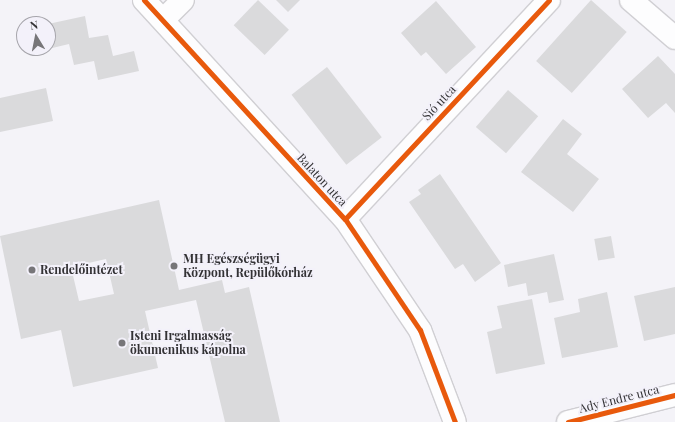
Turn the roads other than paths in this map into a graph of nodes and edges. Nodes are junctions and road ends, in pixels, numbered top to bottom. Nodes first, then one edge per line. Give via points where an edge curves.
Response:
1 (144, 0) edge
2 (183, 0) edge
3 (548, 0) edge
4 (631, 0) edge
5 (163, 20) junction
6 (675, 38) edge
7 (345, 219) junction
8 (675, 395) edge
9 (455, 422) edge
10 (568, 422) edge

1 - 5 street, Balaton utca
2 - 5 street
3 - 7 street, Sió utca
4 - 6 street
5 - 7 street, Balaton utca
7 - 9 street, Balaton utca via 420,330
8 - 10 street, Ady Endre utca

